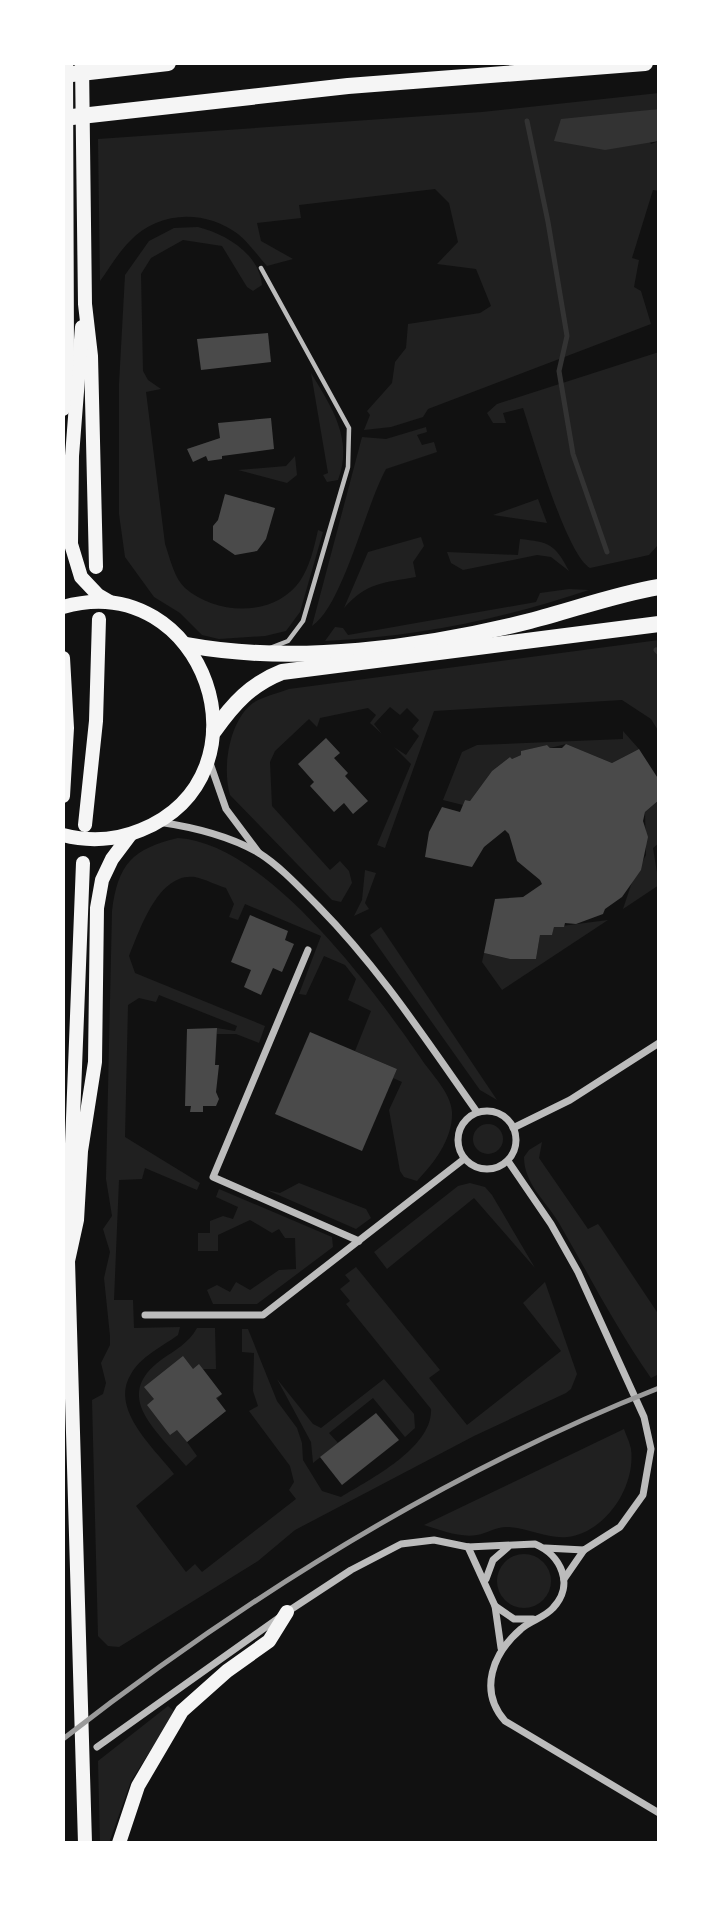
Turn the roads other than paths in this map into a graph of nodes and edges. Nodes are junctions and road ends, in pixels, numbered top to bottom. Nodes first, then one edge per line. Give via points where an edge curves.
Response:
1 (66, 63) edge
2 (82, 63) edge
3 (168, 63) edge
4 (645, 63) edge
5 (63, 75) edge
6 (63, 118) edge
7 (261, 268) dead end
8 (64, 299) edge
9 (85, 304) junction
10 (63, 409) edge
11 (96, 567) dead end
12 (659, 587) edge
13 (118, 604) junction
14 (63, 607) edge
15 (99, 619) dead end
16 (659, 624) edge
17 (187, 645) junction
18 (253, 654) junction
19 (63, 658) edge
20 (214, 731) junction
21 (208, 758) junction
22 (63, 796) edge
23 (158, 822) junction
24 (85, 825) dead end
25 (63, 835) edge
26 (130, 835) junction
27 (259, 854) junction
28 (83, 863) dead end
29 (307, 950) dead end
30 (659, 1043) edge
31 (477, 1112) junction
32 (513, 1128) junction
33 (464, 1159) junction
34 (508, 1161) junction
35 (359, 1241) junction
36 (68, 1261) junction
37 (145, 1315) dead end
38 (511, 1545) junction
39 (468, 1547) junction
40 (545, 1548) junction
41 (584, 1550) junction
42 (564, 1579) junction
43 (486, 1581) junction
44 (495, 1606) junction
45 (287, 1612) junction
46 (534, 1619) junction
47 (501, 1648) junction
48 (97, 1747) dead end
49 (659, 1813) edge
50 (85, 1843) edge
51 (119, 1843) edge

1 - 8 main road
2 - 9 main road
3 - 5 highway
4 - 6 highway via 348,86
7 - 18 lane via 349,428 351,446 303,621 288,641
8 - 10 main road
9 - 11 main road via 91,356
9 - 13 main road via 78,355 71,544 81,577 98,595
12 - 18 highway via 447,638 335,652
13 - 14 main road
13 - 17 main road via 152,616
15 - 24 main road via 97,708
16 - 20 highway via 282,672 254,685
17 - 18 highway
17 - 20 main road via 209,685
19 - 22 main road via 67,728
20 - 21 main road
21 - 23 main road via 188,795
21 - 27 street via 226,809
23 - 26 main road
23 - 27 street via 206,831
25 - 26 main road via 94,839
26 - 36 main road via 102,880 97,908 95,1062
27 - 31 street via 295,883 382,976
28 - 36 main road
29 - 35 street via 213,1177
30 - 32 street via 570,1100
31 - 32 street via 501,1114
31 - 33 street via 458,1133
32 - 34 street via 516,1147
33 - 34 street via 488,1169
33 - 35 street
34 - 41 street via 578,1272 649,1437 649,1471 639,1504 613,1534
35 - 37 street via 263,1315
36 - 50 main road
38 - 39 street
38 - 40 street
38 - 43 street via 493,1560
39 - 43 street
39 - 45 street via 434,1540 401,1544
40 - 41 street
40 - 42 street via 559,1562
41 - 42 street
42 - 46 street via 556,1605
43 - 44 street
44 - 46 street via 514,1619
44 - 47 street
45 - 48 street
45 - 51 main road via 269,1641 182,1711 138,1786
46 - 47 street
47 - 49 street via 489,1688 505,1721

